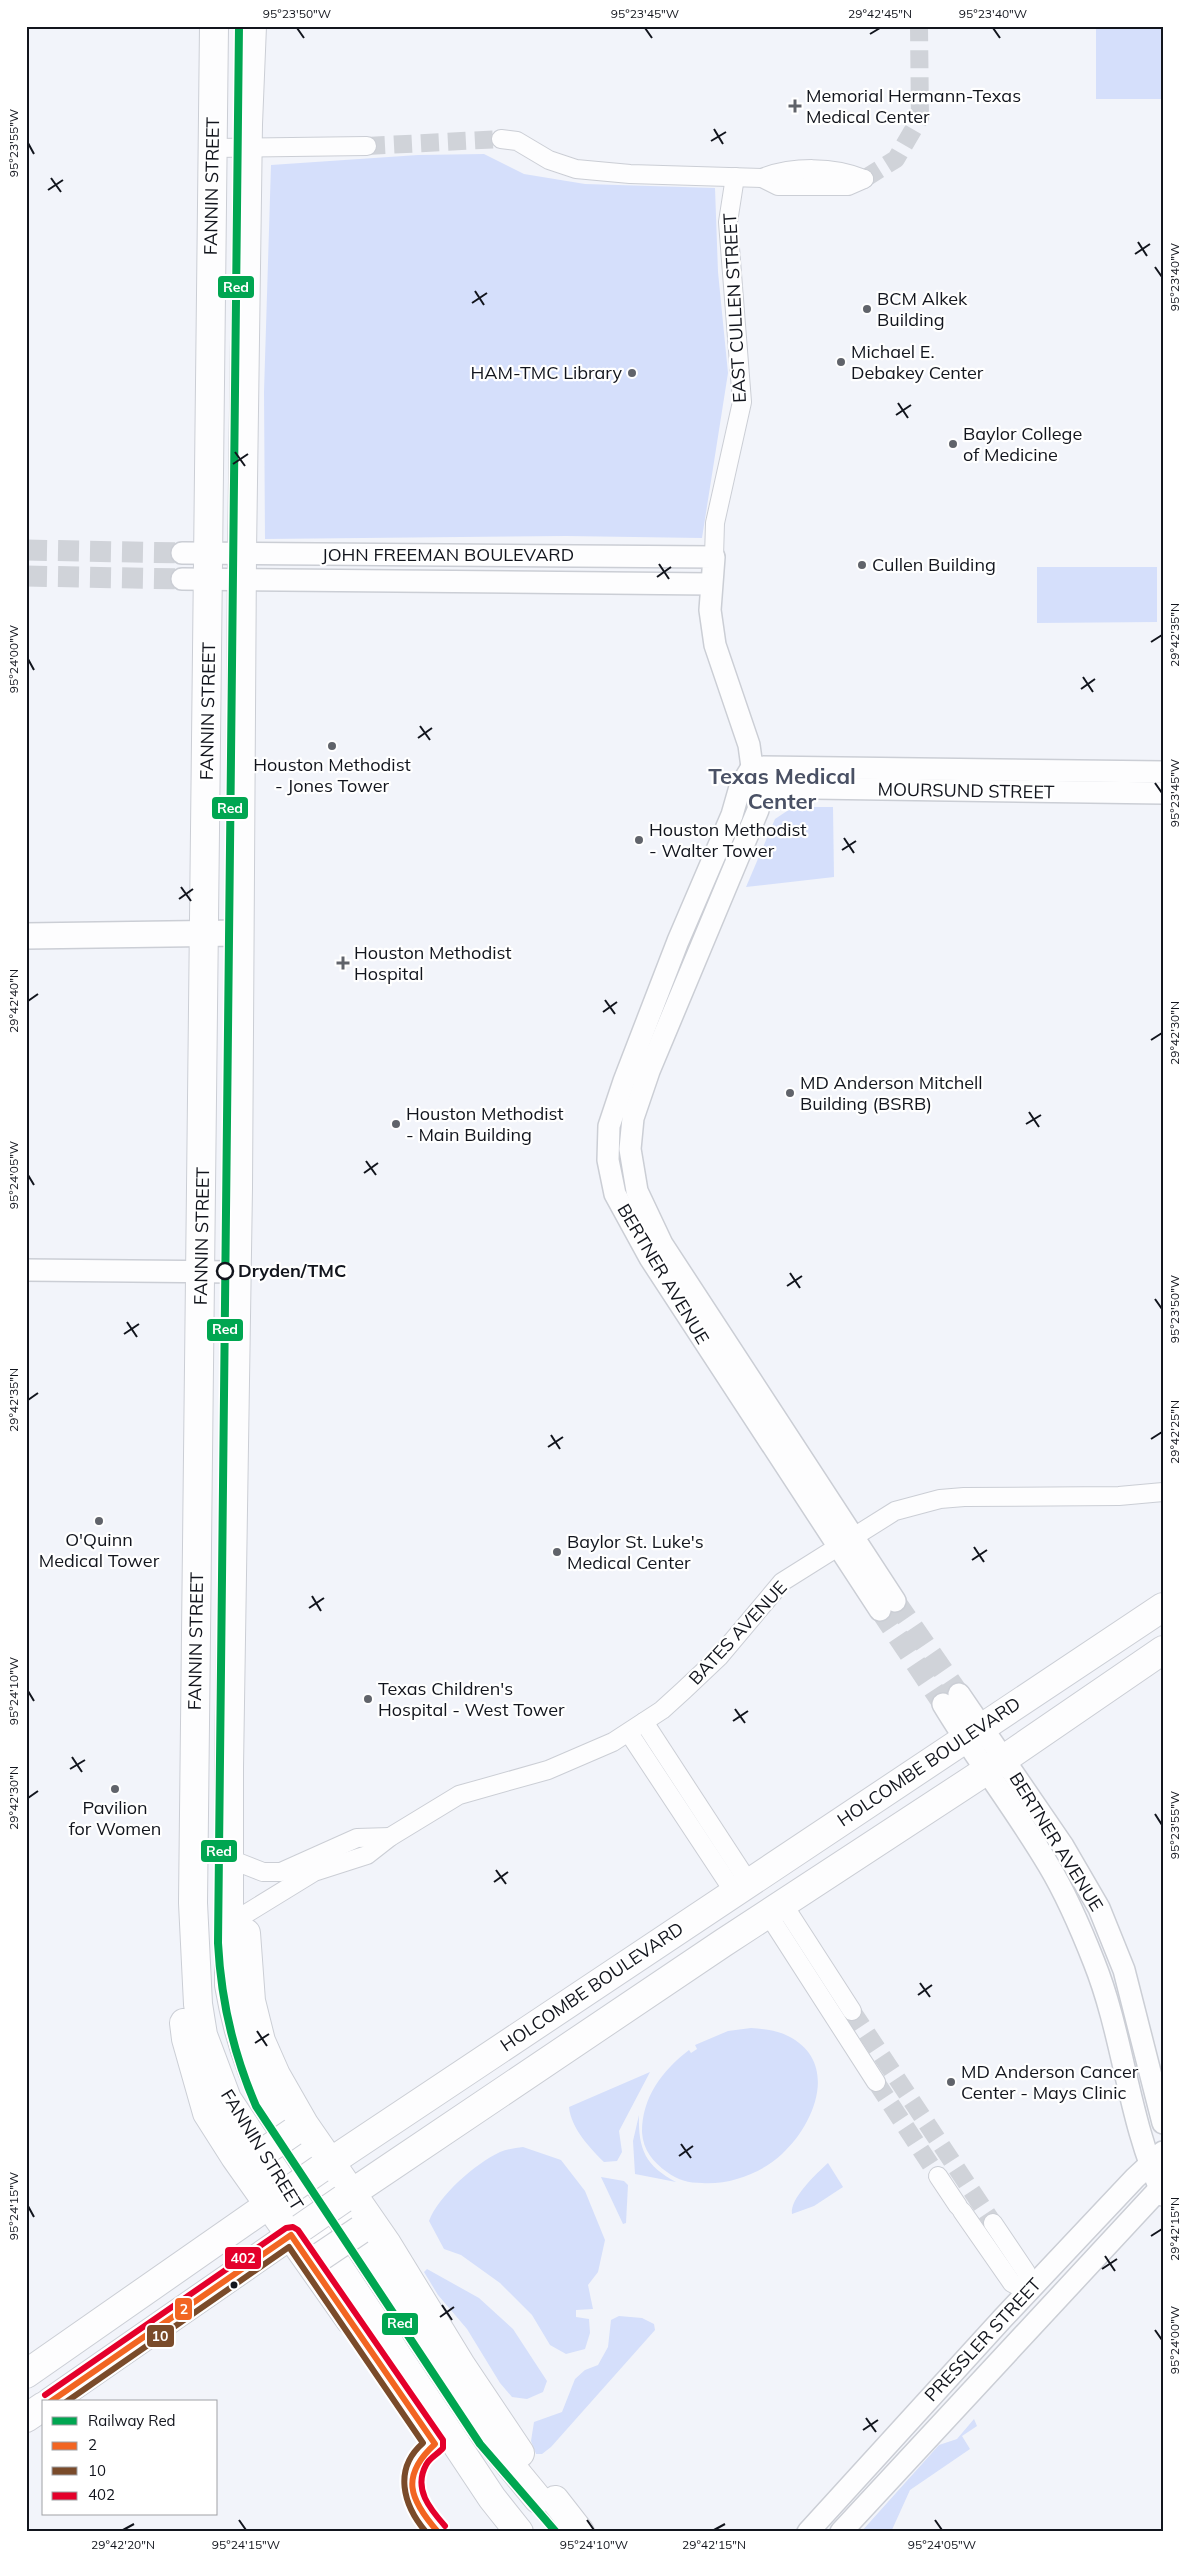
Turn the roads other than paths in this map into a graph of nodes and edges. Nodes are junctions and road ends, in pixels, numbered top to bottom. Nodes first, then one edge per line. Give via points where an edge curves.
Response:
1 (214, 26) edge
2 (252, 26) edge
3 (214, 59) junction
4 (501, 139) tunnel mouth
5 (367, 146) tunnel mouth
6 (212, 148) junction
7 (248, 149) junction
8 (735, 177) junction
9 (762, 178) dead end
10 (246, 264) junction
11 (182, 553) tunnel mouth
12 (355, 554) junction
13 (553, 556) junction
14 (714, 557) junction
15 (210, 566) junction
16 (242, 566) junction
17 (182, 579) tunnel mouth
18 (355, 581) junction
19 (551, 582) junction
20 (711, 584) junction
21 (752, 767) junction
22 (1163, 772) edge
23 (750, 788) junction
24 (1163, 793) edge
25 (239, 934) junction
26 (26, 936) edge
27 (205, 936) junction
28 (26, 1270) edge
29 (202, 1272) junction
30 (236, 1272) junction
31 (235, 1403) junction
32 (199, 1460) junction
33 (1163, 1492) edge
34 (846, 1542) junction
35 (232, 1543) junction
36 (197, 1560) junction
37 (887, 1605) tunnel mouth
38 (1163, 1607) edge
39 (1163, 1650) edge
40 (230, 1672) junction
41 (951, 1699) tunnel mouth
42 (644, 1722) junction
43 (628, 1732) junction
44 (973, 1732) junction
45 (995, 1765) junction
46 (229, 1767) junction
47 (194, 1768) junction
48 (390, 1837) junction
49 (240, 1863) junction
50 (773, 1867) junction
51 (741, 1887) junction
52 (776, 1909) junction
53 (244, 1915) junction
54 (723, 1943) junction
55 (820, 1960) junction
56 (805, 1970) junction
57 (1132, 2000) junction
58 (1108, 2007) junction
59 (852, 2011) tunnel mouth
60 (876, 2082) tunnel mouth
61 (296, 2123) junction
62 (1163, 2123) edge
63 (246, 2157) junction
64 (1156, 2158) edge
65 (326, 2165) junction
66 (938, 2176) tunnel mouth
67 (1162, 2189) edge
68 (348, 2196) junction
69 (275, 2200) junction
70 (993, 2223) tunnel mouth
71 (296, 2231) junction
72 (387, 2244) junction
73 (327, 2286) junction
74 (1029, 2292) junction
75 (1047, 2309) junction
76 (26, 2374) edge
77 (53, 2400) edge
78 (42, 2407) edge
79 (912, 2415) junction
80 (26, 2418) edge
81 (931, 2433) junction
82 (546, 2499) junction
83 (498, 2532) edge
84 (519, 2532) edge
85 (570, 2532) edge
86 (580, 2532) edge
87 (808, 2532) edge
88 (841, 2532) edge

1 - 3 main road, FANNIN STREET
2 - 7 main road, FANNIN STREET
3 - 6 main road, FANNIN STREET
3 - 7 main road via 225,79 225,124 231,140
4 - 8 street via 516,141 549,160 576,169
5 - 7 street
6 - 7 street
6 - 10 main road via 229,158 236,175 236,227
6 - 15 main road, FANNIN STREET
7 - 10 main road, FANNIN STREET
8 - 9 street
8 - 14 street, EAST CULLEN STREET via 728,222 742,402 715,524
10 - 16 main road, FANNIN STREET
11 - 15 street, JOHN FREEMAN BOULEVARD
12 - 13 street, JOHN FREEMAN BOULEVARD
12 - 16 street, JOHN FREEMAN BOULEVARD
12 - 18 street
13 - 14 street, JOHN FREEMAN BOULEVARD
13 - 19 street
14 - 20 street, BERTNER AVENUE
15 - 16 street, JOHN FREEMAN BOULEVARD
15 - 17 street, JOHN FREEMAN BOULEVARD
15 - 27 main road, FANNIN STREET
16 - 18 street, JOHN FREEMAN BOULEVARD
16 - 25 main road, FANNIN STREET
18 - 19 street, JOHN FREEMAN BOULEVARD
19 - 20 street, JOHN FREEMAN BOULEVARD
20 - 21 street, BERTNER AVENUE via 710,610 715,645 749,745
21 - 22 street, MOURSUND STREET
21 - 23 street, BERTNER AVENUE
23 - 24 street, MOURSUND STREET
23 - 34 street, BERTNER AVENUE via 758,810 650,1071 633,1118 630,1149 636,1191 662,1244
25 - 27 main road
25 - 30 main road, FANNIN STREET
26 - 27 main road
27 - 29 main road, FANNIN STREET
28 - 29 street
29 - 30 street
29 - 31 main road via 223,1290 226,1301 226,1390
29 - 32 main road, FANNIN STREET
30 - 31 main road, FANNIN STREET
31 - 35 main road, FANNIN STREET
32 - 35 main road via 207,1472 207,1520 211,1532 218,1540
32 - 36 main road, FANNIN STREET
33 - 34 street, BATES AVENUE via 1119,1496 940,1499 895,1511
34 - 37 street, BERTNER AVENUE
34 - 42 street, BATES AVENUE via 782,1582 719,1657
35 - 40 main road, FANNIN STREET
36 - 40 main road via 211,1560 219,1566 222,1575 223,1656
36 - 47 main road, FANNIN STREET
38 - 44 main road, HOLCOMBE BOULEVARD
39 - 45 main road
40 - 46 main road, FANNIN STREET
41 - 44 street, BERTNER AVENUE
42 - 43 street, BATES AVENUE
42 - 51 street
43 - 48 street, BATES AVENUE via 592,1752 548,1770 459,1795
43 - 51 street
44 - 45 street, BERTNER AVENUE
44 - 50 main road, HOLCOMBE BOULEVARD
45 - 52 main road
45 - 57 street, BERTNER AVENUE via 1063,1846 1099,1908 1124,1970
45 - 58 street, BERTNER AVENUE via 1070,1906 1095,1964
46 - 49 main road
46 - 82 main road, FANNIN STREET via 229,1985 234,2018 260,2092 478,2426
47 - 63 main road via 178,1896 179,1972 186,2040 207,2113
47 - 84 main road, FANNIN STREET via 193,1903 198,2004 202,2034 227,2099 492,2498
48 - 49 street, BATES AVENUE via 358,1838 280,1872 263,1872
48 - 53 street, BATES AVENUE via 367,1855 314,1872
49 - 53 main road
50 - 51 main road, HOLCOMBE BOULEVARD
50 - 52 main road via 761,1901
51 - 54 main road via 742,1918
51 - 65 main road, HOLCOMBE BOULEVARD
52 - 54 main road
52 - 55 street
52 - 56 street
53 - 61 main road via 251,2001 261,2041
54 - 68 main road
55 - 56 street
55 - 59 street
56 - 60 street
57 - 58 street
57 - 62 street, BERTNER AVENUE
58 - 64 street, BERTNER AVENUE
61 - 63 main road, bridge
61 - 65 main road
63 - 69 main road
64 - 67 street, BERTNER AVENUE
64 - 74 street, PRESSLER STREET
65 - 68 main road
65 - 69 main road, HOLCOMBE BOULEVARD, bridge
66 - 74 street via 1012,2283
67 - 75 street, PRESSLER STREET
68 - 71 main road, bridge
68 - 72 main road
69 - 71 main road
69 - 76 main road, HOLCOMBE BOULEVARD
70 - 74 street via 1026,2272
71 - 73 main road
71 - 77 main road
72 - 73 main road, bridge via 360,2230 320,2256
72 - 82 main road
73 - 83 main road
74 - 75 street
74 - 79 street, PRESSLER STREET
75 - 81 street, PRESSLER STREET
78 - 80 main road
79 - 81 street
79 - 87 street, PRESSLER STREET
81 - 88 street, PRESSLER STREET
82 - 85 main road, FANNIN STREET
82 - 86 main road

